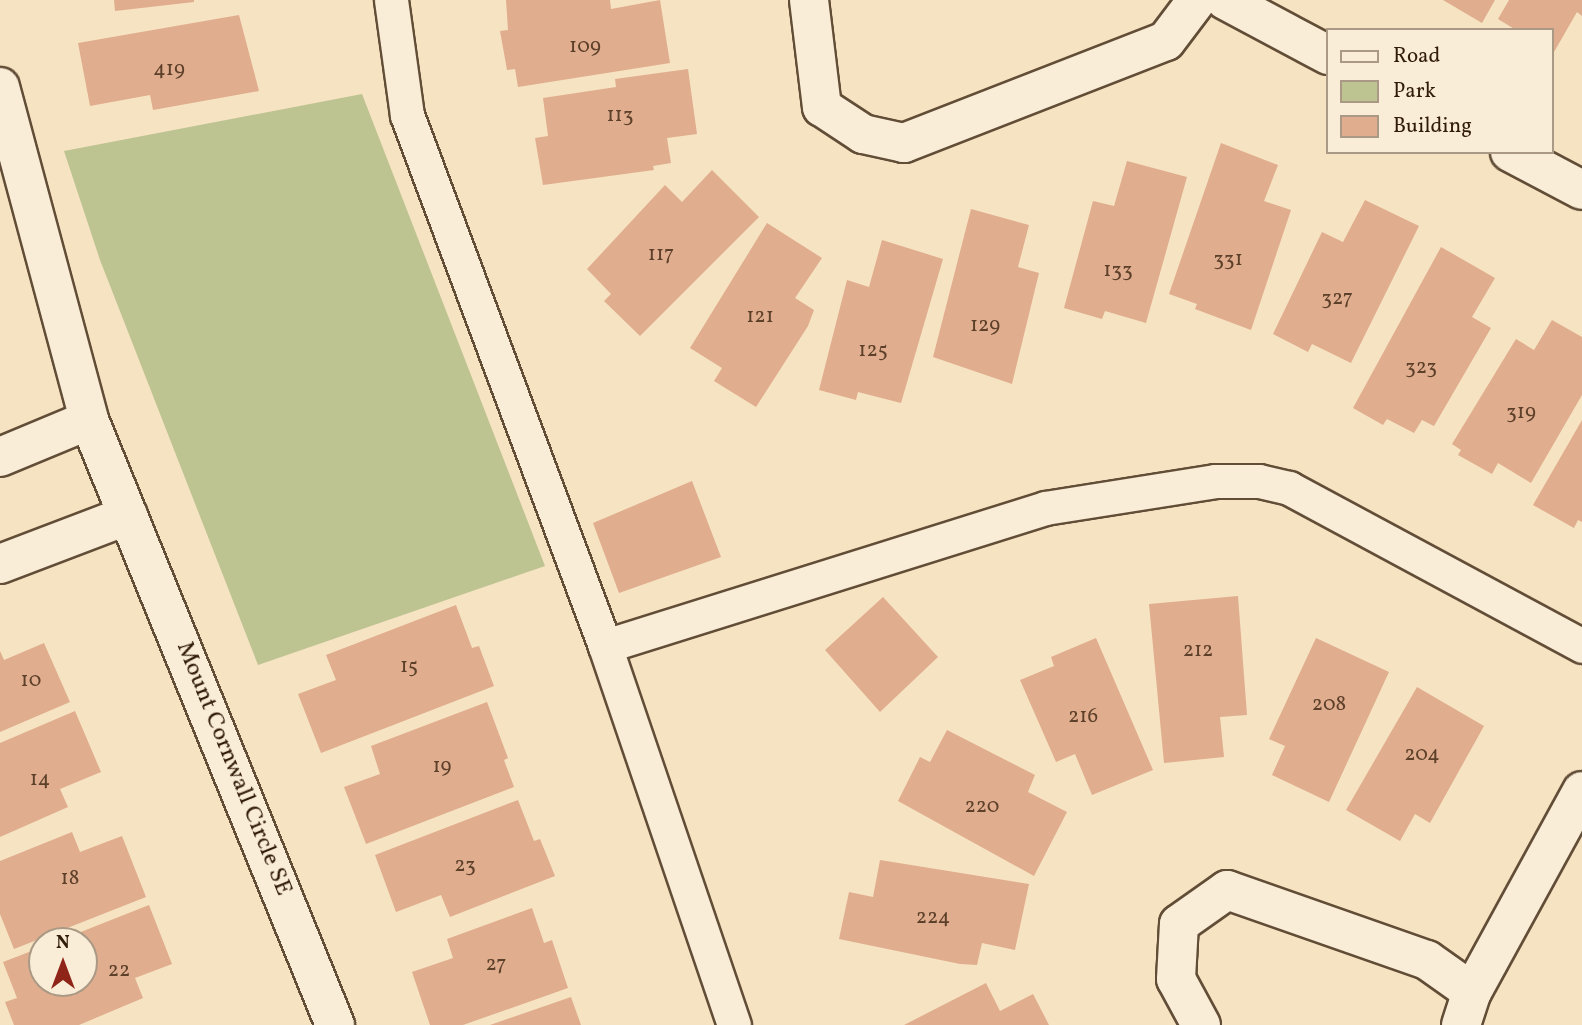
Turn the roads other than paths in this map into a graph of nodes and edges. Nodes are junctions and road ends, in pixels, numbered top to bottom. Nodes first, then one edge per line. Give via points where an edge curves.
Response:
1 (391, 0) edge
2 (809, 0) edge
3 (1196, 0) edge
4 (1225, 0) edge
5 (1326, 54) edge
6 (0, 87) edge
7 (1514, 154) edge
8 (1582, 190) edge
9 (89, 420) junction
10 (0, 457) edge
11 (128, 515) junction
12 (0, 564) edge
13 (605, 646) junction
14 (1582, 646) edge
15 (1582, 791) edge
16 (1466, 1008) edge
17 (335, 1025) edge
18 (734, 1025) edge
19 (1201, 1025) edge

1 - 13 lane via 407,115
2 - 3 street via 822,107 863,134 904,143 1166,41
4 - 5 street
6 - 9 street, Mount Cornwall Circle SE
7 - 8 street
9 - 10 street
9 - 11 street, Mount Cornwall Circle SE
11 - 12 street
11 - 17 street, Mount Cornwall Circle SE
13 - 14 lane via 1045,508 1215,481 1259,481 1289,488
13 - 18 lane
15 - 16 street
16 - 19 street via 1427,960 1227,890 1179,924 1176,979

